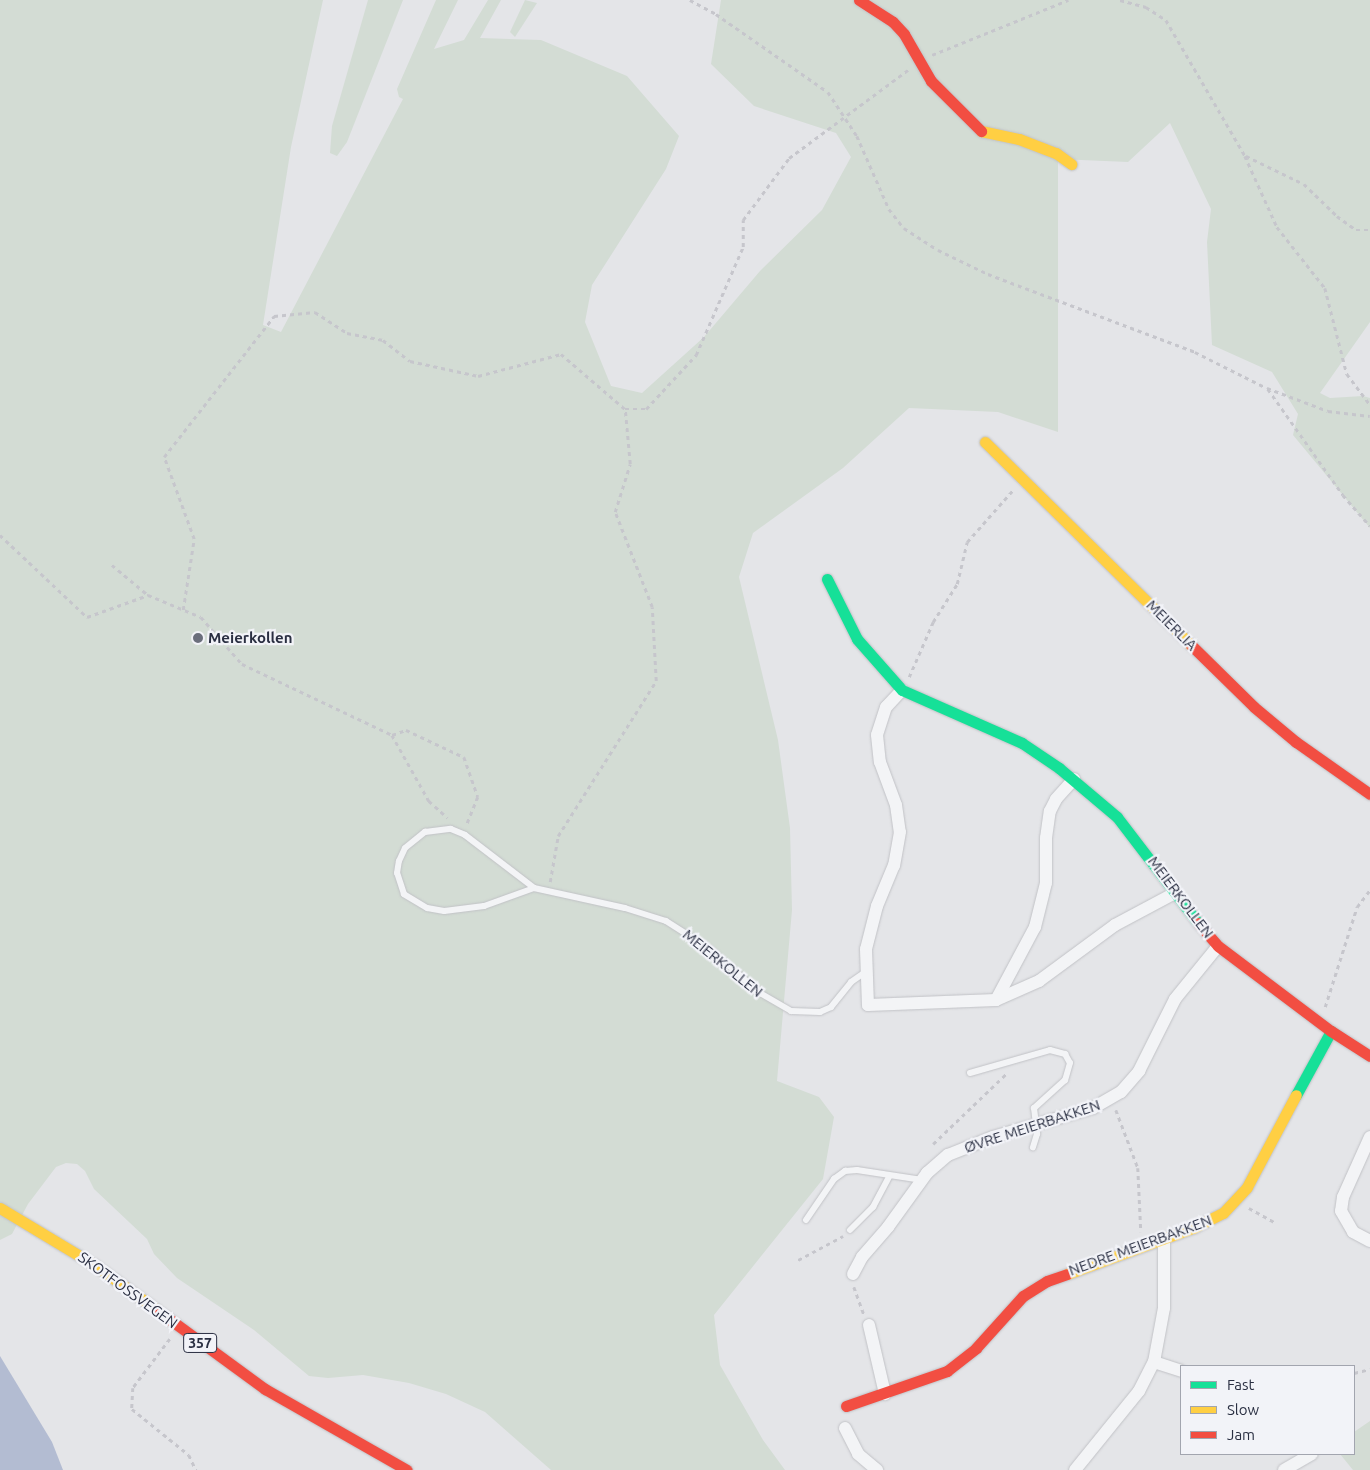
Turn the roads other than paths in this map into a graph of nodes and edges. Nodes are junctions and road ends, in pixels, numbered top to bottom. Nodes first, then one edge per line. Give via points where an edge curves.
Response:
1 (859, 0) edge
2 (1071, 164) dead end
3 (985, 442) dead end
4 (827, 578) dead end
5 (902, 690) junction
6 (1074, 779) junction
7 (1370, 794) edge
8 (534, 888) junction
9 (1175, 893) junction
10 (1218, 946) junction
11 (867, 971) junction
12 (996, 1000) junction
13 (1331, 1032) junction
14 (1370, 1056) edge
15 (970, 1073) dead end
16 (1036, 1125) junction
17 (1370, 1137) edge
18 (1033, 1147) dead end
19 (1366, 1159) edge
20 (890, 1177) junction
21 (922, 1180) junction
22 (0, 1208) edge
23 (806, 1220) dead end
24 (850, 1230) road end
25 (1164, 1240) junction
26 (1370, 1241) edge
27 (853, 1274) road end
28 (869, 1325) road end
29 (1154, 1362) junction
30 (1180, 1371) edge
31 (885, 1394) junction
32 (846, 1406) dead end
33 (845, 1428) dead end
34 (1310, 1455) edge
35 (407, 1470) edge
36 (877, 1470) edge
37 (1075, 1470) edge
38 (1284, 1470) edge

1 - 2 street via 893,22 944,97 983,132 1056,153
3 - 7 street, MEIERLIA via 1254,707 1296,742
4 - 5 street, MEIERKOLLEN via 857,639
5 - 6 street, MEIERKOLLEN via 1022,743
5 - 11 street via 886,707 877,736 880,762 896,805 900,832 894,865 870,931
6 - 9 street, MEIERKOLLEN via 1124,824
6 - 12 street via 1050,811 1046,838 1046,888 1035,926
8 - 8 lane, MEIERKOLLEN via 465,835 450,829 437,829 414,838 399,861 397,873 404,894 426,908 462,910 484,906
8 - 11 lane, MEIERKOLLEN via 625,908 666,921 710,949 760,994 791,1011 820,1012 830,1007 851,982
9 - 10 street, MEIERKOLLEN
9 - 12 street via 1115,925 1039,981
10 - 13 street, MEIERKOLLEN
10 - 16 street, ØVRE MEIERBAKKEN via 1175,999 1131,1082 1111,1099 1093,1108
11 - 12 street via 868,1005
13 - 14 street, MEIERKOLLEN
13 - 25 street, NEDRE MEIERBAKKEN via 1247,1187 1217,1217
15 - 16 lane via 1057,1050 1065,1054 1070,1063 1065,1080 1034,1108
16 - 18 lane
16 - 21 street, ØVRE MEIERBAKKEN via 958,1150 938,1163
17 - 19 street
19 - 26 street via 1342,1197 1341,1211 1353,1232
20 - 21 lane
20 - 23 lane via 857,1170 845,1171 834,1179
20 - 24 lane via 872,1207
21 - 27 street, ØVRE MEIERBAKKEN via 862,1257
22 - 35 street, SKOTFOSSVEGEN / 357 via 96,1265 266,1389
25 - 29 street via 1164,1308
25 - 31 street, NEDRE MEIERBAKKEN via 1081,1267 1033,1288 959,1363 934,1378
28 - 31 street
29 - 30 street
29 - 37 street via 1139,1392
31 - 32 street, NEDRE MEIERBAKKEN
33 - 36 street via 858,1454
34 - 38 street

